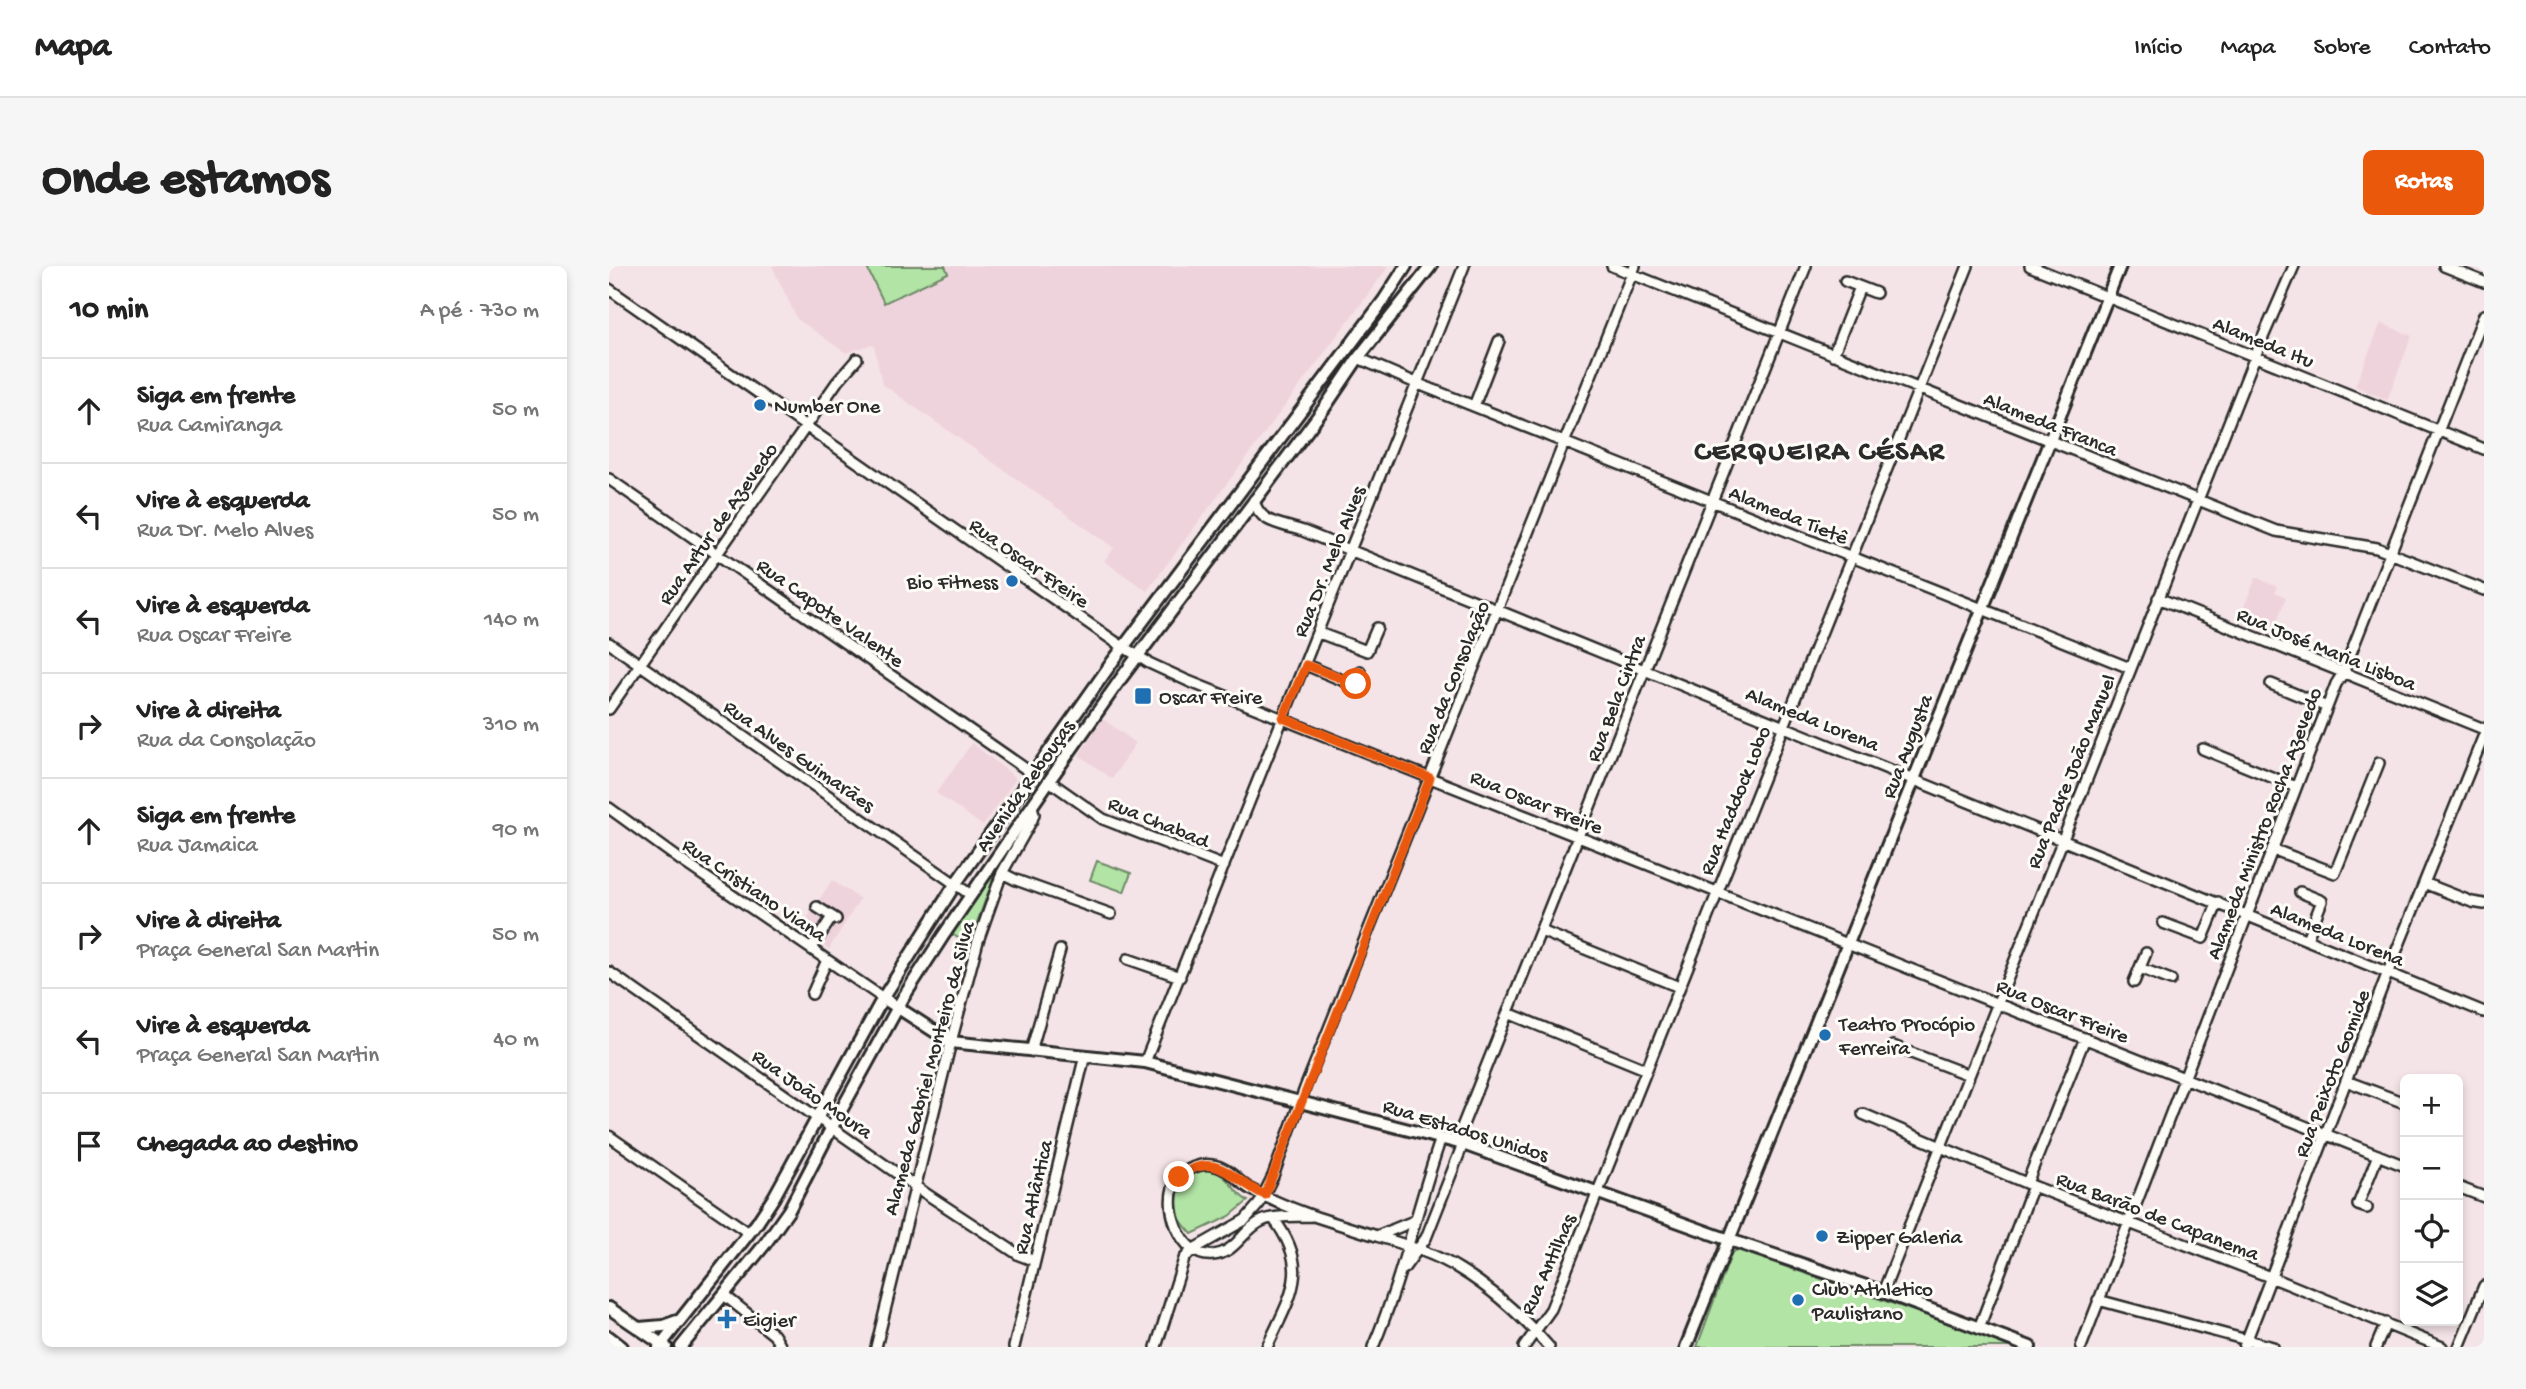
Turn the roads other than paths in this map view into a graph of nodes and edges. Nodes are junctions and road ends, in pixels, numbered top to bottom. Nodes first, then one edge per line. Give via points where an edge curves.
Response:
1 (1406, 266) edge
2 (1431, 266) edge
3 (1464, 266) edge
4 (1612, 266) edge
5 (1805, 266) edge
6 (1968, 266) edge
7 (2030, 266) edge
8 (2120, 266) edge
9 (2294, 266) edge
10 (2444, 266) edge
11 (1634, 270) edge
12 (1845, 281) dead end
13 (2484, 282) edge
14 (1860, 287) junction
15 (609, 289) edge
16 (1876, 293) dead end
17 (2107, 297) junction
18 (2484, 315) edge
19 (1779, 333) junction
20 (1499, 341) dead end
21 (1833, 355) junction
22 (2256, 356) junction
23 (1359, 358) junction
24 (857, 359) dead end
25 (1416, 383) junction
26 (1919, 389) junction
27 (1474, 406) junction
28 (806, 426) junction
29 (2439, 430) junction
30 (2049, 440) junction
31 (1565, 443) junction
32 (2484, 449) edge
33 (609, 479) edge
34 (1255, 500) junction
35 (2198, 500) junction
36 (1712, 502) junction
37 (1349, 550) junction
38 (2390, 553) junction
39 (717, 554) junction
40 (1851, 558) junction
41 (2484, 590) edge
42 (2158, 598) junction
43 (1982, 610) junction
44 (1497, 611) junction
45 (1377, 628) dead end
46 (1319, 633) junction
47 (609, 643) edge
48 (1123, 647) junction
49 (1138, 656) junction
50 (640, 665) junction
51 (1306, 665) junction
52 (2130, 668) junction
53 (1644, 670) junction
54 (1360, 671) dead end
55 (2343, 673) junction
56 (2271, 684) dead end
57 (2327, 707) junction
58 (609, 709) edge
59 (1283, 718) junction
60 (1783, 725) junction
61 (2484, 729) edge
62 (2484, 735) edge
63 (2203, 749) dead end
64 (2379, 762) dead end
65 (1033, 774) junction
66 (1430, 778) junction
67 (1914, 778) junction
68 (1049, 780) junction
69 (2296, 787) junction
70 (1032, 806) junction
71 (609, 808) edge
72 (1579, 836) junction
73 (2062, 838) junction
74 (2277, 850) junction
75 (1224, 866) junction
76 (1002, 873) junction
77 (956, 883) junction
78 (2424, 883) junction
79 (1717, 891) junction
80 (2300, 892) dead end
81 (971, 895) junction
82 (2218, 902) junction
83 (2484, 904) edge
84 (817, 907) dead end
85 (1111, 914) dead end
86 (2246, 914) junction
87 (2163, 923) dead end
88 (1541, 931) junction
89 (2307, 939) junction
90 (1848, 944) junction
91 (811, 948) junction
92 (1060, 950) dead end
93 (2146, 953) dead end
94 (1128, 959) dead end
95 (827, 960) junction
96 (2140, 968) junction
97 (609, 972) edge
98 (2388, 972) junction
99 (1180, 977) junction
100 (2171, 980) dead end
101 (2134, 982) dead end
102 (1679, 988) junction
103 (811, 994) dead end
104 (883, 998) junction
105 (1997, 1003) junction
106 (898, 1008) junction
107 (2484, 1012) edge
108 (1508, 1013) junction
109 (2085, 1038) junction
110 (951, 1042) junction
111 (1893, 1046) dead end
112 (1031, 1051) junction
113 (1085, 1055) junction
114 (1145, 1062) junction
115 (1645, 1069) junction
116 (1969, 1075) junction
117 (2184, 1077) junction
118 (2346, 1081) junction
119 (2400, 1101) edge
120 (1301, 1102) junction
121 (1863, 1114) dead end
122 (817, 1116) junction
123 (832, 1126) junction
124 (2326, 1134) junction
125 (609, 1136) edge
126 (1441, 1138) junction
127 (1459, 1143) junction
128 (1940, 1147) junction
129 (2378, 1154) junction
130 (2400, 1164) edge
131 (2030, 1185) junction
132 (916, 1186) junction
133 (2463, 1188) edge
134 (1598, 1192) junction
135 (1265, 1195) junction
136 (2484, 1197) edge
137 (2367, 1208) dead end
138 (1307, 1216) junction
139 (1273, 1218) junction
140 (1414, 1221) junction
141 (2128, 1223) junction
142 (749, 1233) junction
143 (1377, 1236) junction
144 (1287, 1237) junction
145 (1729, 1240) junction
146 (1408, 1246) junction
147 (1192, 1250) junction
148 (1419, 1250) junction
149 (1035, 1261) junction
150 (1402, 1269) junction
151 (2272, 1278) junction
152 (2484, 1286) edge
153 (1883, 1292) junction
154 (725, 1295) junction
155 (2098, 1300) junction
156 (609, 1308) edge
157 (680, 1320) junction
158 (2386, 1323) junction
159 (639, 1328) junction
160 (1979, 1328) junction
161 (1535, 1331) junction
162 (694, 1332) junction
163 (609, 1337) edge
164 (2246, 1343) edge
165 (662, 1346) edge
166 (622, 1347) edge
167 (681, 1347) edge
168 (692, 1347) edge
169 (781, 1347) edge
170 (876, 1347) edge
171 (1014, 1347) edge
172 (1156, 1347) edge
173 (1268, 1347) edge
174 (1373, 1347) edge
175 (1524, 1347) edge
176 (1549, 1347) edge
177 (1686, 1347) edge
178 (2030, 1347) edge
179 (2081, 1347) edge
180 (2273, 1347) edge
181 (2376, 1347) edge
182 (2442, 1347) edge
183 (2459, 1347) edge

1 - 48 main road, Avenida Rebouças
2 - 23 main road, Avenida Rebouças
3 - 25 street, Rua Dr. Melo Alves
4 - 11 street, Alameda Franca
5 - 19 street, Rua Bela Cintra
6 - 26 street, Rua Haddock Lobo
7 - 17 street, Alameda Itu
8 - 17 main road, Rua Augusta
9 - 22 street, Rua Padre João Manuel
10 - 13 street
11 - 19 street, Alameda Franca
11 - 31 street, Rua da Consolação
12 - 14 street
14 - 16 street
14 - 21 street
15 - 28 street, Rua Oscar Freire
17 - 22 street, Alameda Itu
17 - 30 main road, Rua Augusta
18 - 29 street, Alameda Ministro Rocha Azevedo
19 - 21 street, Alameda Franca
19 - 36 street, Rua Bela Cintra
20 - 27 street
21 - 26 street, Alameda Franca
22 - 29 street, Alameda Itu
22 - 35 street, Rua Padre João Manuel
23 - 25 street, Alameda Tietê
23 - 34 main road, Avenida Rebouças
24 - 28 street, Rua Artur de Azevedo
25 - 27 street, Alameda Tietê
25 - 37 street, Rua Dr. Melo Alves
26 - 30 street, Alameda Franca
26 - 40 street, Rua Haddock Lobo
27 - 31 street, Alameda Tietê
28 - 39 street, Rua Artur de Azevedo
28 - 48 street, Rua Oscar Freire
29 - 32 street, Alameda Itu
29 - 38 street, Alameda Ministro Rocha Azevedo
30 - 35 street, Alameda Franca
30 - 43 main road, Rua Augusta
31 - 36 street, Alameda Tietê
31 - 44 street, Rua da Consolação
33 - 39 street, Rua Capote Valente
34 - 37 street, Alameda Lorena via 1262,518
34 - 49 main road, Avenida Rebouças
35 - 38 street, Alameda Franca via 2276,531
35 - 42 street, Rua Padre João Manuel
36 - 40 street, Alameda Tietê
36 - 53 street, Rua Bela Cintra
37 - 44 street, Alameda Lorena
37 - 46 street, Rua Dr. Melo Alves
38 - 41 street, Alameda Franca
38 - 55 street, Alameda Ministro Rocha Azevedo
39 - 50 street, Rua Artur de Azevedo
39 - 65 street, Rua Capote Valente
40 - 43 street, Alameda Tietê
40 - 60 street, Rua Haddock Lobo
42 - 52 street, Rua Padre João Manuel
42 - 55 street, Rua José Maria Lisboa
43 - 52 street, Alameda Tietê
43 - 67 main road, Rua Augusta
44 - 53 street, Alameda Lorena
44 - 66 street, Rua da Consolação
45 - 46 street via 1367,651
46 - 51 street, Rua Dr. Melo Alves
47 - 50 street, Rua Alves Guimarães
48 - 49 street, Rua Oscar Freire
48 - 65 main road, Avenida Rebouças
49 - 59 street, Rua Oscar Freire
49 - 68 main road, Avenida Rebouças
50 - 58 street, Rua Artur de Azevedo
50 - 77 street, Rua Alves Guimarães
51 - 54 street via 1354,685
51 - 59 street, Rua Dr. Melo Alves
52 - 73 street, Rua Padre João Manuel
53 - 60 street, Alameda Lorena
53 - 72 street, Rua Bela Cintra
55 - 57 street, Alameda Ministro Rocha Azevedo
55 - 61 street, Rua José Maria Lisboa
56 - 57 street
57 - 69 street, Alameda Ministro Rocha Azevedo
59 - 66 street, Rua Oscar Freire
59 - 75 street, Rua Dr. Melo Alves
60 - 67 street, Alameda Lorena
60 - 79 street, Rua Haddock Lobo
62 - 78 street, Rua Peixoto Gomide
63 - 69 street
64 - 74 street via 2335,873
65 - 77 main road, Avenida Rebouças
66 - 72 street, Rua Oscar Freire
66 - 120 street, Rua da Consolação
67 - 73 street, Alameda Lorena
67 - 90 main road, Rua Augusta
68 - 70 main road, Avenida Rebouças
68 - 75 street, Rua Chabad via 1103,819
69 - 74 street, Alameda Ministro Rocha Azevedo
70 - 76 street, Alameda Gabriel Monteiro da Silva via 1032,820
70 - 81 main road, Avenida Rebouças
71 - 91 street, Rua Cristiano Viana
72 - 79 street, Rua Oscar Freire
72 - 88 street, Rua Bela Cintra
73 - 82 street, Alameda Lorena
73 - 105 street, Rua Padre João Manuel
74 - 86 street, Alameda Ministro Rocha Azevedo
75 - 99 street, Rua Dr. Melo Alves
76 - 85 street
76 - 110 street, Alameda Gabriel Monteiro da Silva
77 - 81 street, Rua Alves Guimarães
77 - 104 main road, Avenida Rebouças
78 - 83 street
78 - 98 street, Rua Peixoto Gomide
79 - 90 street, Rua Oscar Freire
79 - 102 street, Rua Haddock Lobo
80 - 89 street via 2322,901
81 - 106 main road, Avenida Rebouças
82 - 86 street, Alameda Lorena
82 - 87 street via 2203,939
84 - 91 street via 834,918
86 - 89 street, Alameda Lorena
86 - 117 street, Alameda Ministro Rocha Azevedo
88 - 102 street
88 - 108 street, Rua Bela Cintra
89 - 98 street, Alameda Lorena
90 - 105 street, Rua Oscar Freire
90 - 145 main road, Rua Augusta
91 - 95 street, Rua Cristiano Viana
92 - 112 street
93 - 96 street
94 - 99 street
95 - 103 street
95 - 104 street, Rua Cristiano Viana
96 - 100 street
96 - 101 street
97 - 122 street, Rua João Moura
98 - 107 street, Alameda Lorena
98 - 118 street, Rua Peixoto Gomide
99 - 114 street, Rua Dr. Melo Alves
102 - 115 street, Rua Haddock Lobo
104 - 106 main road, Rua Estados Unidos
104 - 122 main road, Avenida Rebouças
105 - 109 street, Rua Oscar Freire
105 - 116 street, Rua Padre João Manuel
106 - 110 main road, Rua Estados Unidos
106 - 123 main road, Avenida Rebouças
108 - 115 street
108 - 127 street, Rua Bela Cintra
109 - 117 street, Rua Oscar Freire
109 - 131 street
110 - 112 main road, Rua Estados Unidos
110 - 132 street, Alameda Gabriel Monteiro da Silva
111 - 116 street
112 - 113 main road, Rua Estados Unidos
113 - 114 main road, Rua Estados Unidos
113 - 149 street, Rua Atlântica
114 - 120 main road, Rua Estados Unidos
115 - 134 street, Rua Haddock Lobo
116 - 128 street, Rua Padre João Manuel
117 - 124 street, Rua Oscar Freire
117 - 141 street, Alameda Ministro Rocha Azevedo
118 - 119 street
118 - 124 street, Rua Peixoto Gomide
120 - 126 main road, Rua Estados Unidos
120 - 135 street, Rua da Consolação
121 - 128 street, Rua Barão de Capanema
122 - 123 street, Rua João Moura
122 - 142 main road, Avenida Rebouças via 775,1197
123 - 132 street, Rua João Moura
123 - 154 main road, Avenida Rebouças via 789,1210
124 - 129 street, Rua Oscar Freire
124 - 151 street, Rua Peixoto Gomide
125 - 142 street
126 - 127 main road, Rua Estados Unidos
126 - 140 street
127 - 134 main road, Rua Estados Unidos
127 - 148 street, Rua Bela Cintra via 1441,1202
128 - 131 street, Rua Barão de Capanema
128 - 153 street, Rua Padre João Manuel
129 - 130 street, Rua Oscar Freire
129 - 137 street via 2358,1205
131 - 141 street, Rua Barão de Capanema
131 - 160 street
132 - 149 street, Rua João Moura
132 - 170 street, Alameda Gabriel Monteiro da Silva
133 - 136 street
134 - 145 main road, Rua Estados Unidos
134 - 161 street, Rua Antilhas via 1551,1308
135 - 138 street
135 - 147 street, Rua da Consolação via 1245,1220
135 - 147 street via 1217,1166 1187,1170 1174,1185 1170,1210
138 - 139 street
138 - 143 street
138 - 144 street via 1292,1226
139 - 144 street
139 - 147 street via 1256,1225 1221,1254 1202,1255
140 - 143 street
140 - 146 street
141 - 151 street, Rua Barão de Capanema
141 - 155 street, Alameda Ministro Rocha Azevedo
142 - 157 main road, Avenida Rebouças
143 - 146 street
144 - 173 street via 1296,1276
145 - 153 main road, Rua Estados Unidos
145 - 177 main road, Rua Augusta
146 - 148 street
146 - 150 street
147 - 172 street via 1180,1269
148 - 150 street, Rua Bela Cintra
148 - 161 street via 1459,1268
149 - 171 street, Rua Atlântica
150 - 174 street
151 - 158 street, Rua Barão de Capanema
151 - 164 street, Rua Peixoto Gomide
152 - 183 street
153 - 160 main road, Rua Estados Unidos
154 - 162 main road, Avenida Rebouças
154 - 169 street via 775,1335
155 - 164 street
155 - 179 street, Alameda Ministro Rocha Azevedo
156 - 159 main road
157 - 159 main road
157 - 165 main road, Avenida Rebouças
158 - 181 street
158 - 182 street, Rua Barão de Capanema
159 - 165 main road
160 - 178 main road, Rua Estados Unidos
161 - 175 street, Rua Antilhas
161 - 176 street
162 - 167 main road, Avenida Rebouças
162 - 168 main road
163 - 166 main road
164 - 180 street

